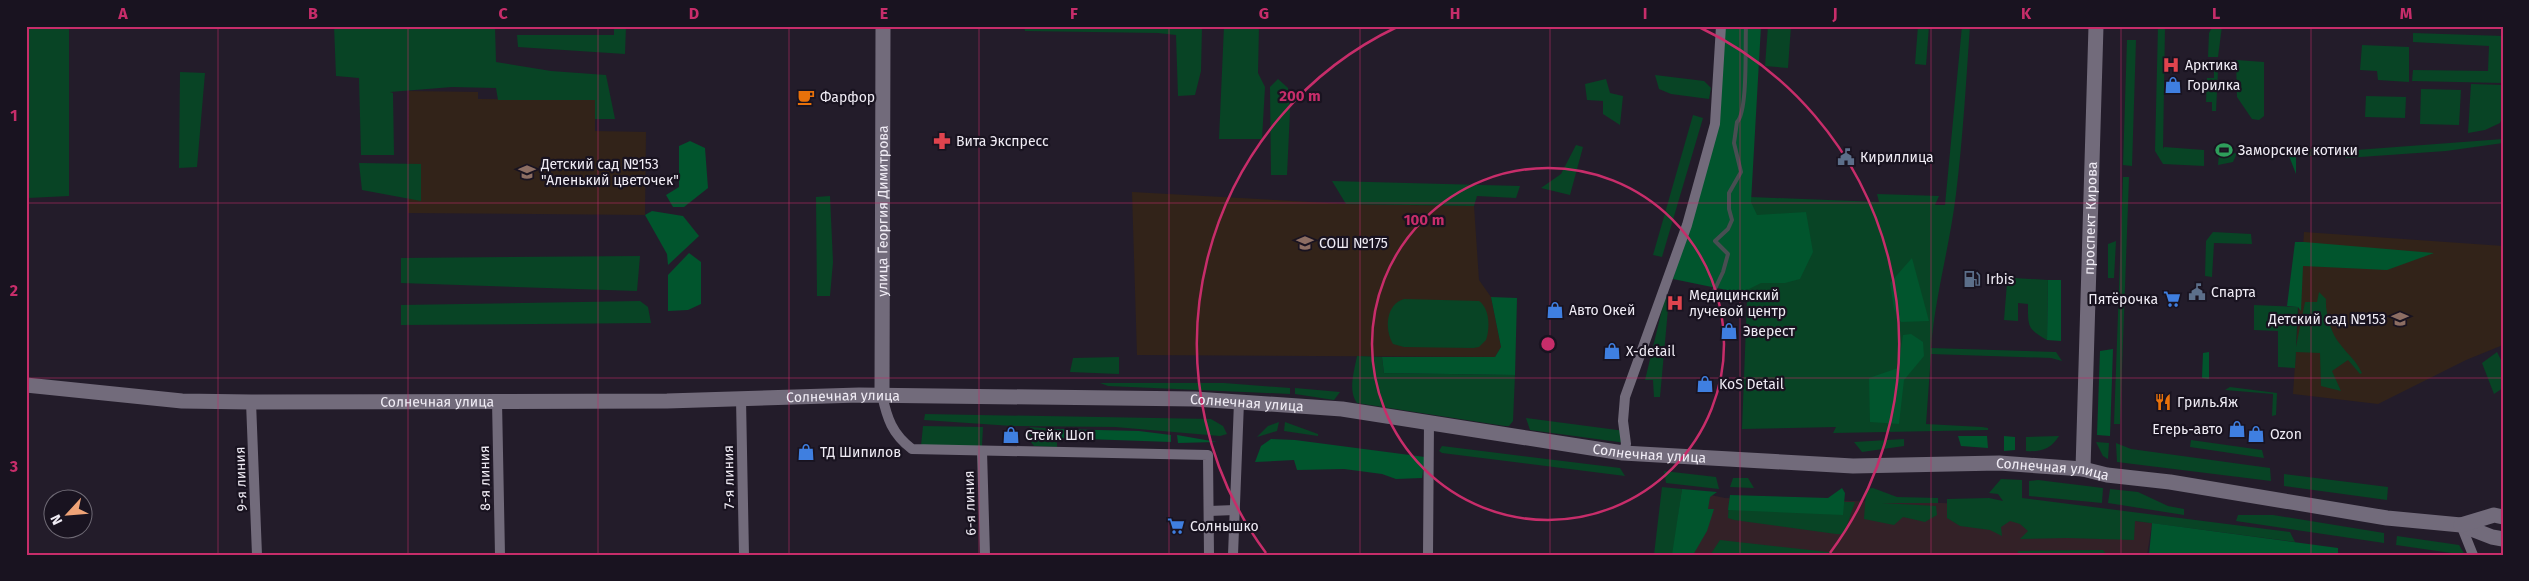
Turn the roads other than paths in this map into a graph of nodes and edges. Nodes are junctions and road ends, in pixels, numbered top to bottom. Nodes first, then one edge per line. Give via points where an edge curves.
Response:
1 (883, 26) edge
2 (1721, 26) edge
3 (2096, 26) edge
4 (26, 385) edge
5 (882, 395) junction
6 (741, 399) junction
7 (497, 401) junction
8 (252, 402) junction
9 (1239, 402) junction
10 (1429, 422) junction
11 (982, 451) junction
12 (1623, 453) junction
13 (2083, 469) junction
14 (1235, 510) junction
15 (1209, 511) junction
16 (2503, 517) edge
17 (2460, 525) junction
18 (2503, 539) edge
19 (257, 555) edge
20 (500, 555) edge
21 (744, 555) edge
22 (985, 555) edge
23 (1209, 555) edge
24 (1233, 555) edge
25 (1428, 555) edge
26 (2473, 555) edge

1 - 5 main road, улица Георгия Димитрова
2 - 12 street via 1715,124 1687,224 1625,397 1623,421 1626,444
3 - 13 main road, проспект Кирова
4 - 8 main road, Солнечная улица via 182,401
5 - 6 main road, Солнечная улица
5 - 9 main road, Солнечная улица via 1074,396
5 - 11 street via 887,420 912,448
6 - 7 main road, Солнечная улица
6 - 21 street, 7-я линия
7 - 8 main road, Солнечная улица
7 - 20 street, 8-я линия
8 - 19 street, 9-я линия
9 - 10 main road, Солнечная улица via 1342,409
9 - 14 street
10 - 12 main road, Солнечная улица
10 - 25 street
11 - 15 street via 1208,454
11 - 22 street, 6-я линия
12 - 13 main road, Солнечная улица via 1853,466 1999,463
13 - 17 main road, Солнечная улица via 2386,518
14 - 15 street
14 - 24 street
15 - 23 street
16 - 17 main road, Солнечная улица via 2494,516
17 - 18 main road, Солнечная улица
17 - 26 street

